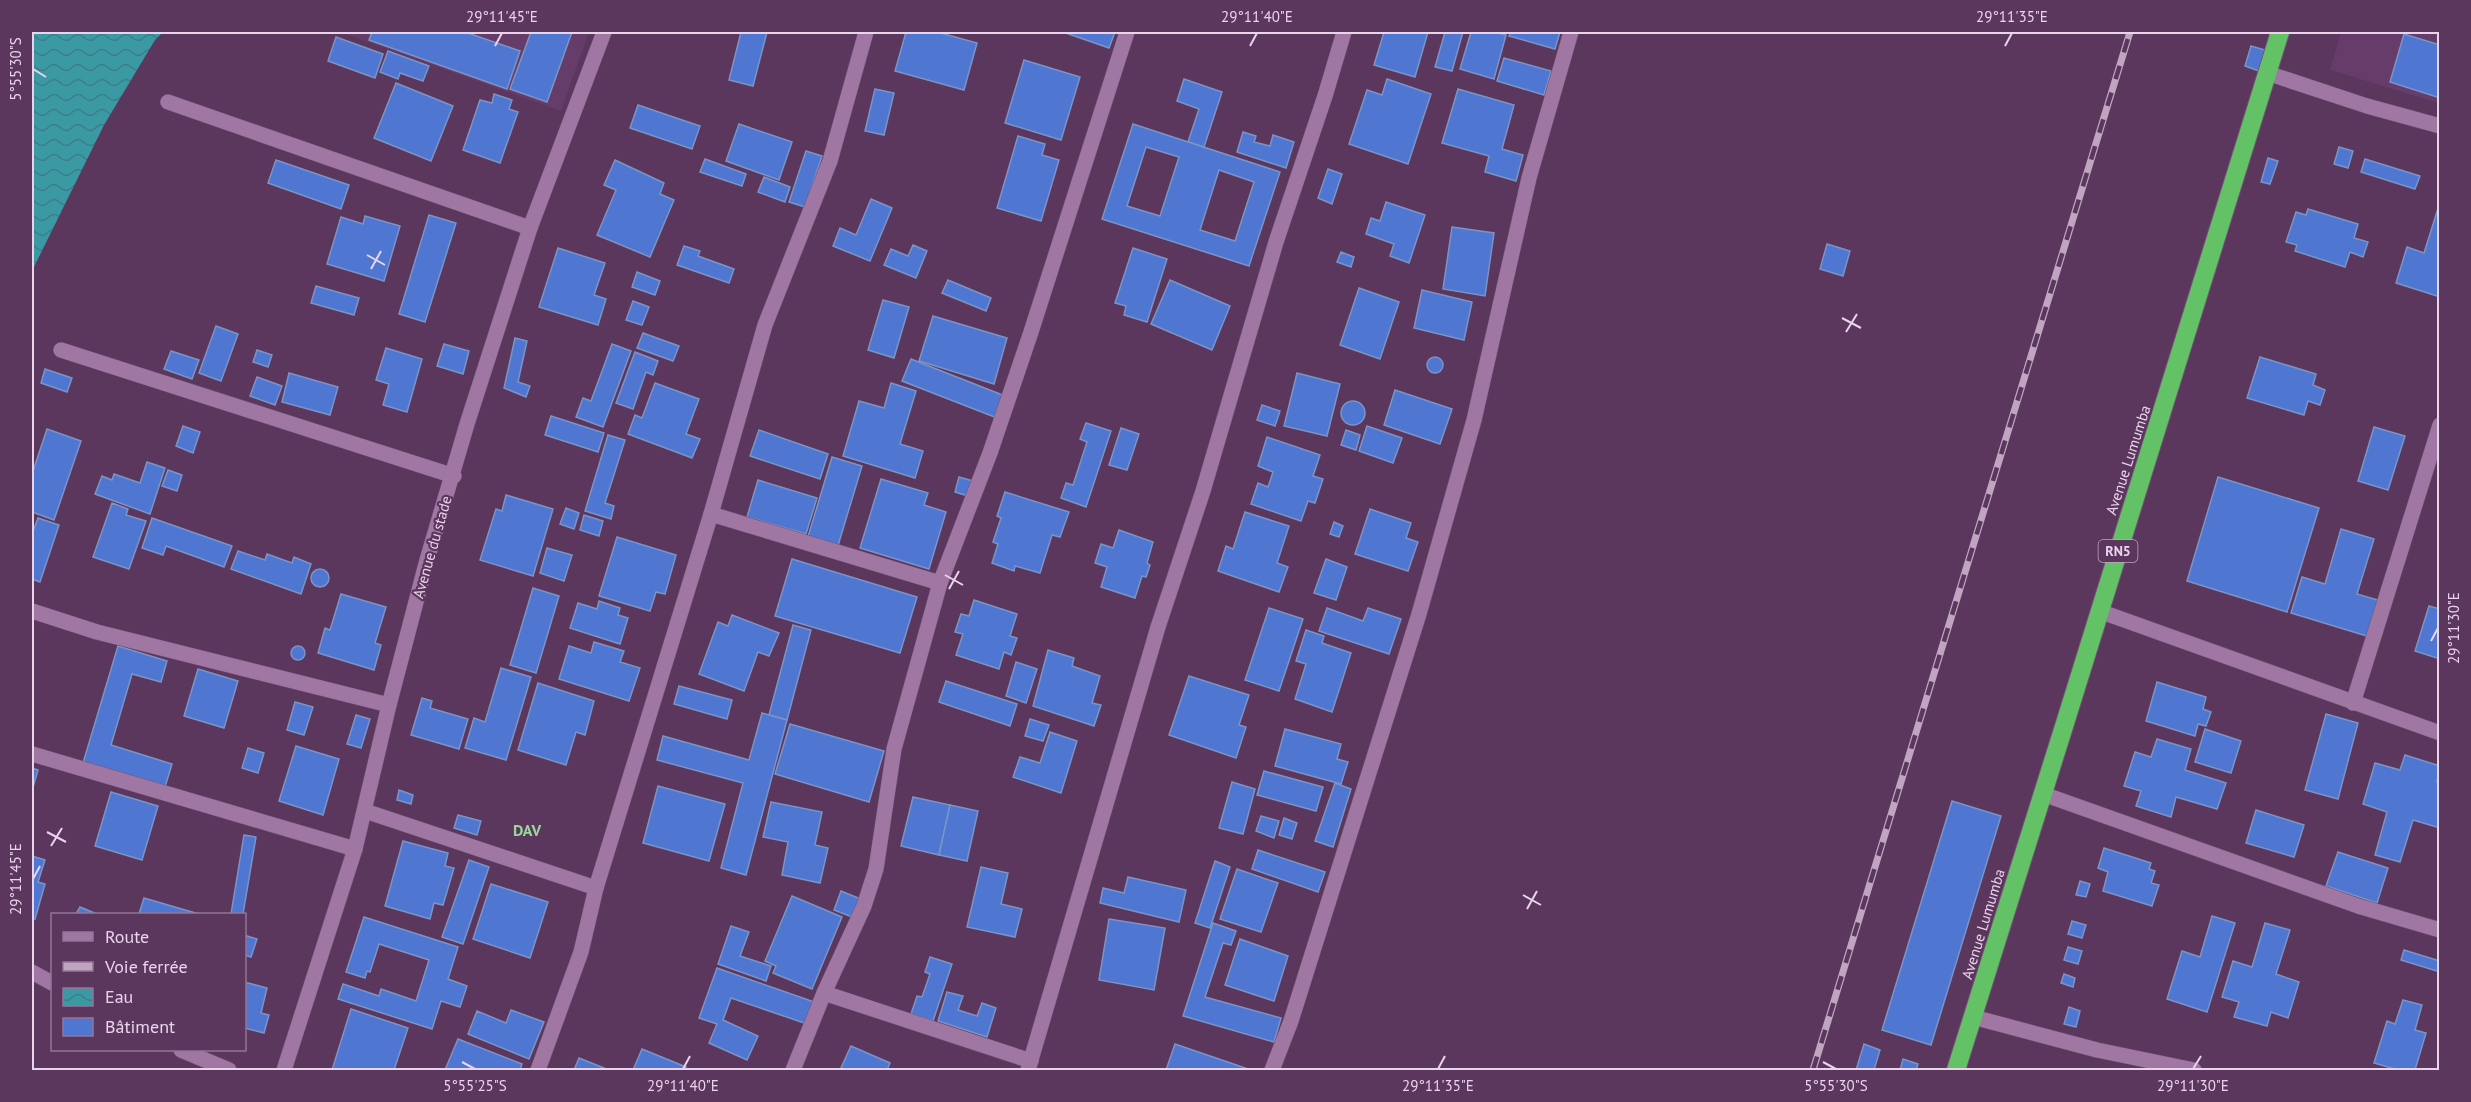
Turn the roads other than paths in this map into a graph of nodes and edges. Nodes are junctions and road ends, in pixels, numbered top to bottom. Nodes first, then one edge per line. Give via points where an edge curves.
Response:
1 (604, 32) edge
2 (866, 32) edge
3 (1127, 32) edge
4 (1344, 32) edge
5 (1571, 32) edge
6 (2280, 32) edge
7 (2267, 74) junction
8 (168, 102) dead end
9 (2439, 126) edge
10 (530, 228) junction
11 (61, 350) dead end
12 (2439, 425) edge
13 (454, 476) junction
14 (711, 514) junction
15 (940, 583) junction
16 (32, 611) edge
17 (2099, 611) junction
18 (2353, 703) junction
19 (388, 705) junction
20 (2439, 733) edge
21 (32, 754) edge
22 (2043, 794) junction
23 (365, 811) junction
24 (355, 849) junction
25 (596, 888) junction
26 (2439, 930) edge
27 (32, 972) edge
28 (51, 982) edge
29 (824, 993) junction
30 (1973, 1017) junction
31 (183, 1051) edge
32 (1030, 1066) edge
33 (229, 1071) edge
34 (284, 1071) edge
35 (538, 1071) edge
36 (793, 1071) edge
37 (1272, 1071) edge
38 (1956, 1071) edge
39 (2194, 1071) edge

1 - 10 street, Avenue du stade
2 - 14 street via 830,161 765,325
3 - 15 street via 1017,376
4 - 32 street via 1158,627
5 - 37 street via 1529,178 1474,420 1423,602
6 - 7 highway, Avenue Lumumba / RN5
7 - 9 street
7 - 17 highway, Avenue Lumumba / RN5
8 - 10 street
10 - 13 street, Avenue du stade
11 - 13 street
12 - 18 street
13 - 19 street, Avenue du stade
14 - 15 street
14 - 25 street
15 - 29 street via 894,749 876,868 864,906
16 - 19 street via 97,632
17 - 18 street
17 - 22 highway, Avenue Lumumba / RN5
18 - 20 street
19 - 23 street, Avenue du stade
21 - 24 street
22 - 26 street via 2358,906
22 - 30 highway, Avenue Lumumba / RN5
23 - 24 street, Avenue du stade
23 - 25 street
24 - 34 street, Avenue du stade
25 - 35 street via 581,951
27 - 28 street
29 - 32 street
29 - 36 street
30 - 38 highway, Avenue Lumumba / RN5
30 - 39 street
31 - 33 street

